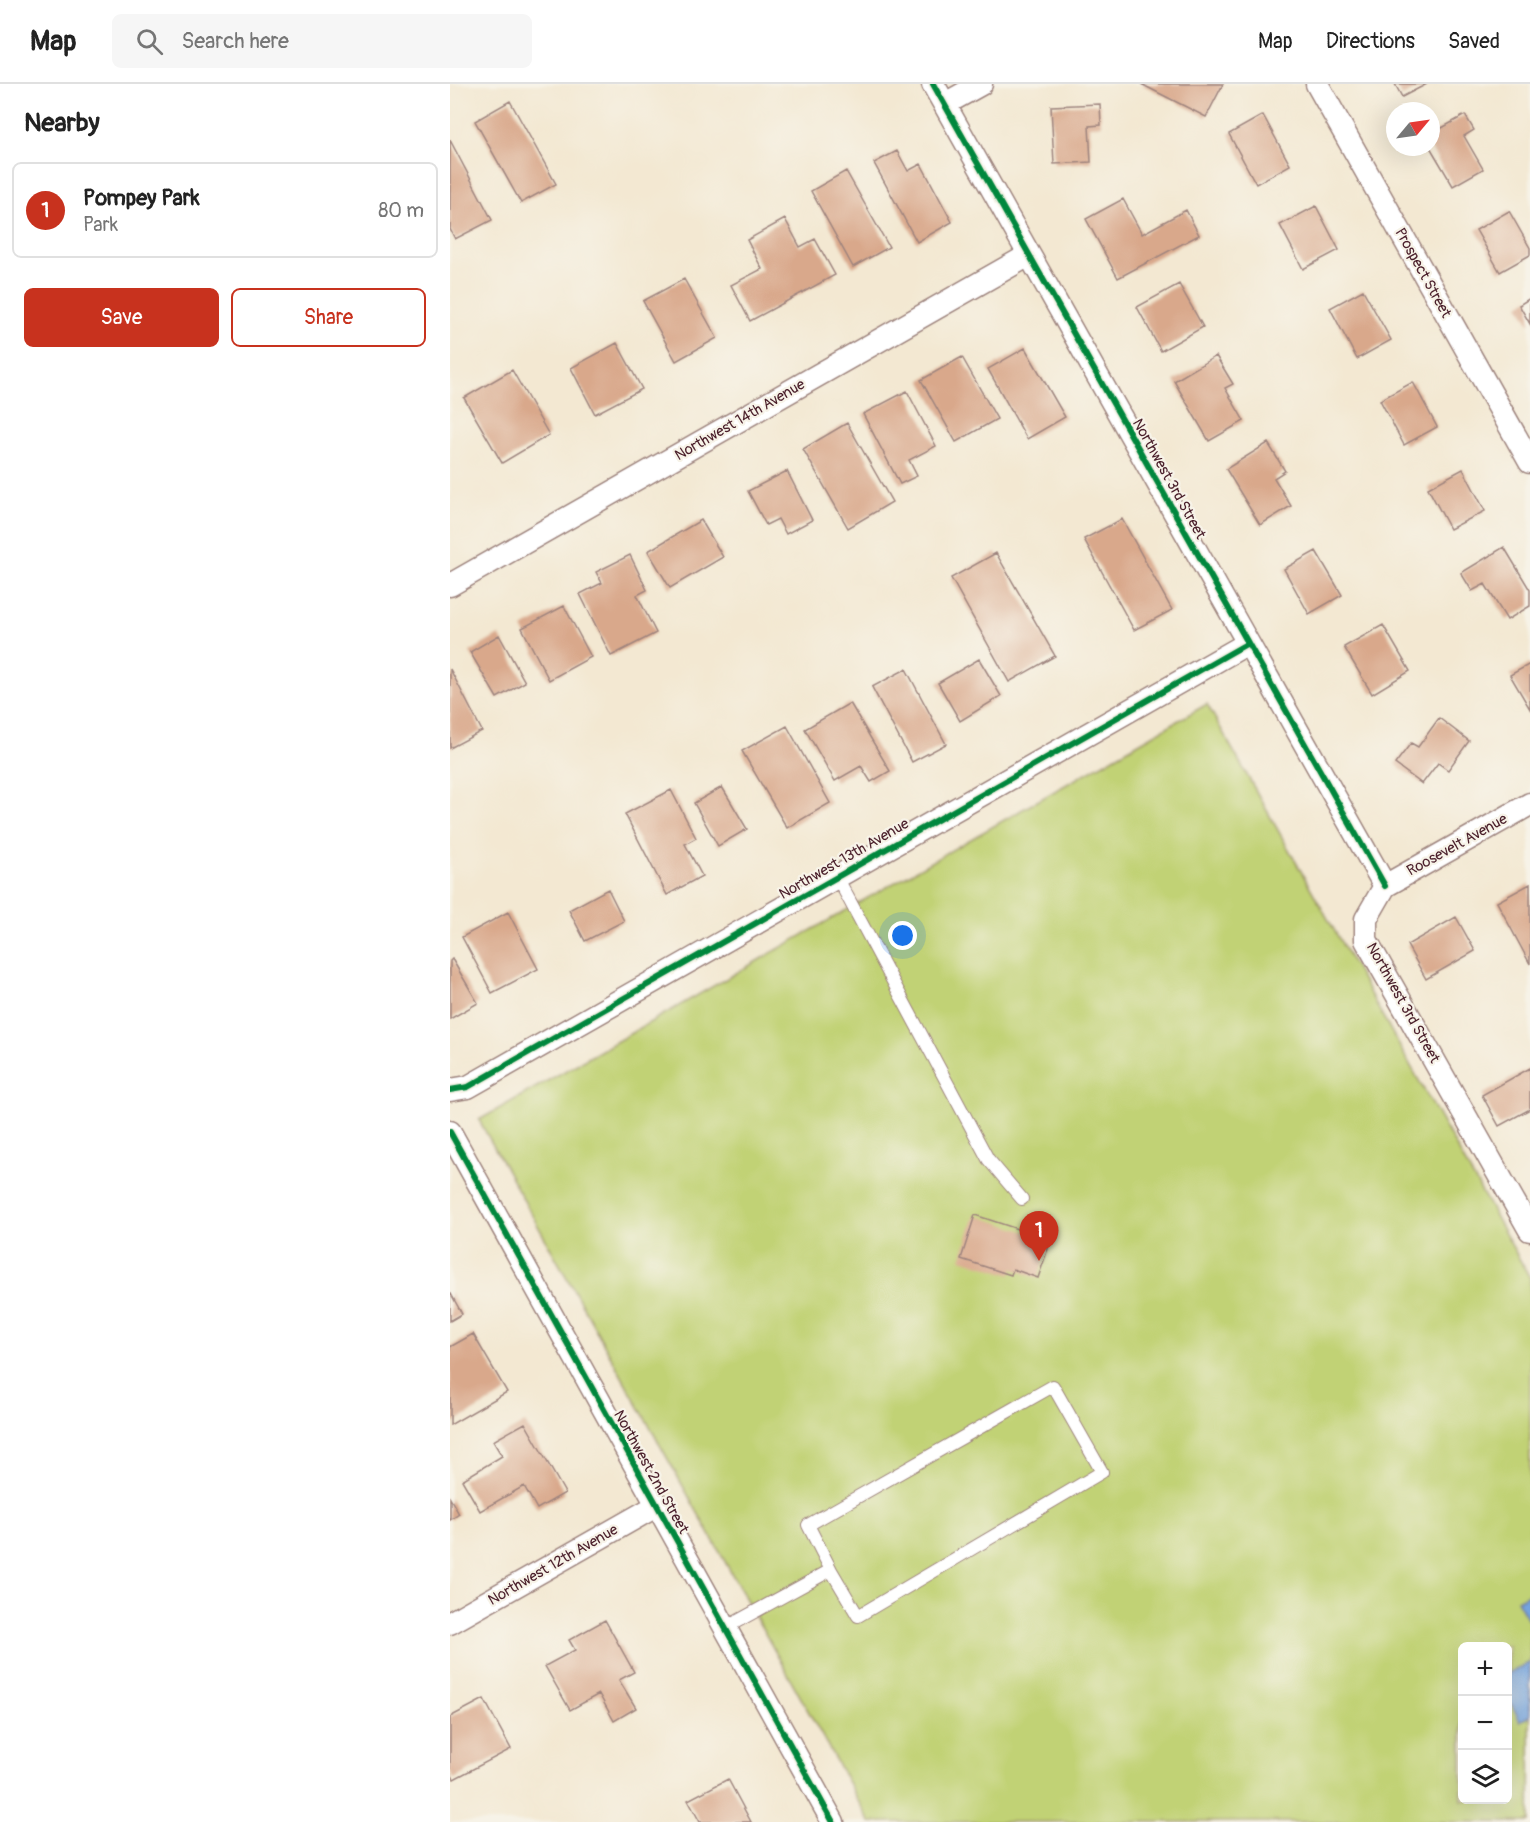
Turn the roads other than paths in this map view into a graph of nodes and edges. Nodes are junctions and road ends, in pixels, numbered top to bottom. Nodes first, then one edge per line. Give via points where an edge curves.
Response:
1 (933, 84) edge
2 (981, 84) edge
3 (1317, 84) edge
4 (945, 104) junction
5 (1029, 255) junction
6 (1530, 462) edge
7 (450, 585) edge
8 (1248, 644) junction
9 (1530, 804) edge
10 (837, 877) junction
11 (1384, 886) junction
12 (450, 1090) edge
13 (450, 1132) edge
14 (1022, 1199) dead end
15 (1523, 1201) edge
16 (1530, 1230) edge
17 (656, 1506) junction
18 (831, 1570) junction
19 (450, 1623) edge
20 (725, 1628) junction
21 (833, 1822) edge

1 - 4 street, Northwest 3rd Street
2 - 4 street
3 - 6 street, Prospect Street
4 - 5 street, Northwest 3rd Street
5 - 7 street, Northwest 14th Avenue
5 - 8 street, Northwest 3rd Street
8 - 10 street, Northwest 13th Avenue
8 - 11 street, Northwest 3rd Street
9 - 11 street, Roosevelt Avenue
10 - 12 street, Northwest 13th Avenue via 468,1087
10 - 14 lane via 988,1159
11 - 15 street, Northwest 3rd Street via 1366,919 1366,940
13 - 17 street, Northwest 2nd Street
15 - 16 street, Northwest 3rd Street
17 - 19 street, Northwest 12th Avenue
17 - 20 street, Northwest 2nd Street
18 - 18 lane via 808,1525 1053,1386 1102,1472 858,1616
18 - 20 lane
20 - 21 street, Northwest 2nd Street

